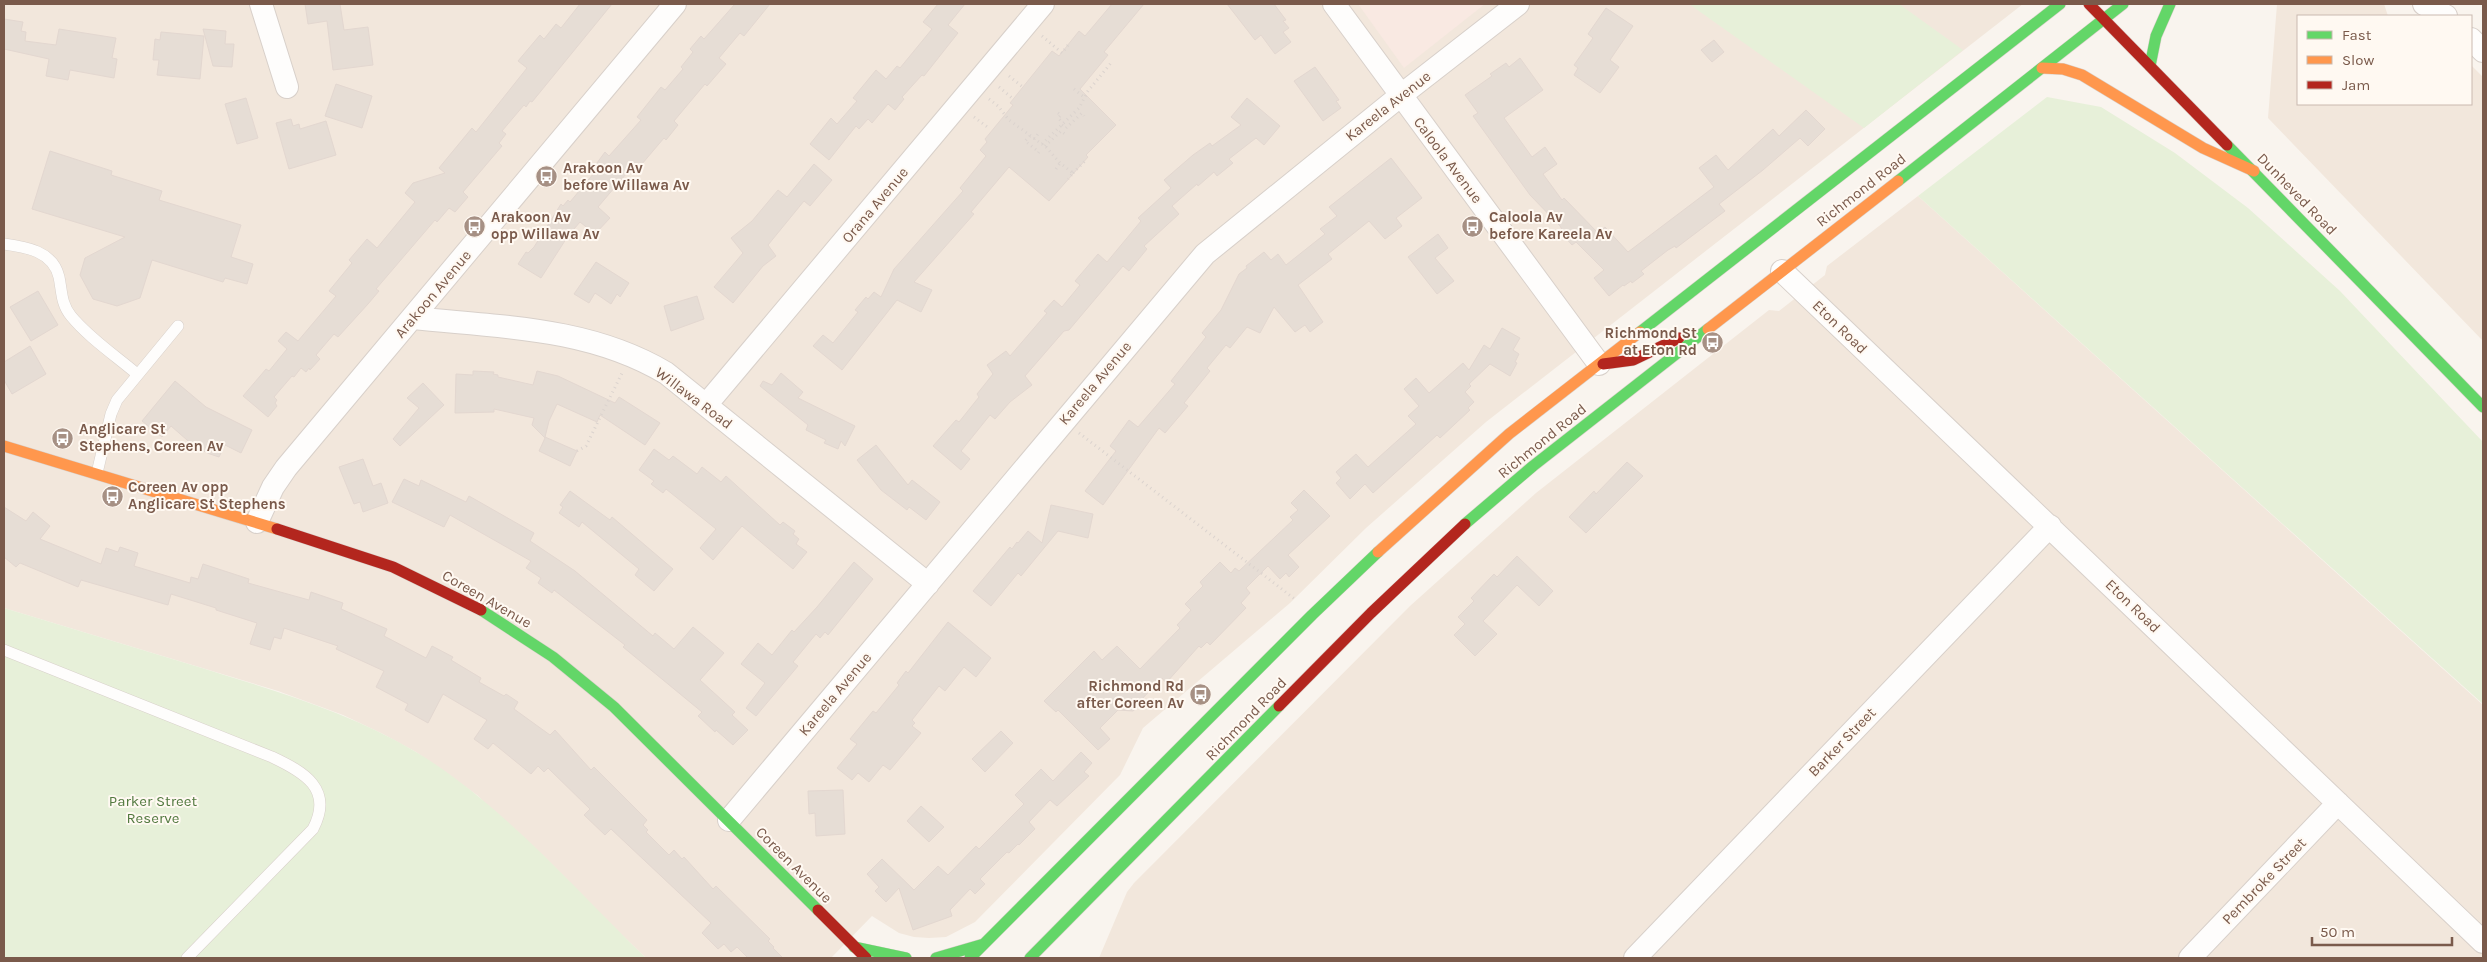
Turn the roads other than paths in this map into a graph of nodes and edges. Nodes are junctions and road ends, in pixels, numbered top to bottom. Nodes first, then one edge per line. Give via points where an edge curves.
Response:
1 (261, 4) edge
2 (676, 4) edge
3 (1043, 4) edge
4 (1334, 4) edge
5 (1518, 4) edge
6 (2060, 4) edge
7 (2089, 4) edge
8 (2123, 4) edge
9 (2170, 4) edge
10 (2424, 4) edge
11 (2444, 15) edge
12 (2104, 19) junction
13 (2472, 40) edge
14 (2483, 51) edge
15 (2150, 66) junction
16 (2042, 68) junction
17 (287, 87) dead end
18 (1400, 96) junction
19 (2254, 171) junction
20 (4, 244) edge
21 (1782, 271) junction
22 (413, 318) junction
23 (178, 326) dead end
24 (1712, 326) junction
25 (137, 374) junction
26 (1597, 374) junction
27 (706, 405) junction
28 (2483, 407) edge
29 (1563, 428) dead end
30 (4, 446) edge
31 (1533, 466) junction
32 (96, 473) junction
33 (257, 522) junction
34 (2050, 526) junction
35 (928, 584) junction
36 (4, 650) edge
37 (2338, 804) junction
38 (728, 820) junction
39 (1045, 942) junction
40 (2483, 942) edge
41 (984, 944) junction
42 (854, 947) junction
43 (187, 958) edge
44 (859, 958) edge
45 (866, 958) edge
46 (876, 958) edge
47 (906, 958) edge
48 (936, 958) edge
49 (970, 958) edge
50 (1030, 958) edge
51 (1047, 958) edge
52 (1635, 958) edge
53 (2190, 958) edge

1 - 17 street
2 - 22 street, Arakoon Avenue
3 - 27 street, Orana Avenue
4 - 18 street, Caloola Avenue
5 - 18 street, Kareela Avenue
6 - 26 main road, Richmond Road
7 - 12 main road, Dunheved Road
8 - 12 main road, Richmond Road
9 - 15 main road via 2156,36
10 - 11 street
12 - 15 main road, Dunheved Road
12 - 16 main road, Richmond Road
13 - 14 street
15 - 19 main road, Dunheved Road
16 - 19 main road via 2063,69 2082,75 2203,148
16 - 21 main road, Richmond Road
18 - 26 street, Caloola Avenue
18 - 35 street, Kareela Avenue via 1205,254
19 - 28 main road, Dunheved Road
20 - 25 lane via 32,249 52,262 70,316
21 - 24 main road, Richmond Road
21 - 34 street, Eton Road
22 - 27 street, Willawa Road via 555,333 605,344 666,373
22 - 33 street, Arakoon Avenue via 286,468
23 - 25 lane
24 - 26 main road
24 - 31 main road, Richmond Road
25 - 32 lane via 117,400 111,414
26 - 41 main road, Richmond Road via 1509,434 1416,516 1312,615
27 - 35 street, Willawa Road
29 - 31 main road
30 - 32 main road, Coreen Avenue
31 - 39 main road, Richmond Road via 1443,543 1371,613
32 - 33 main road, Coreen Avenue
33 - 38 main road, Coreen Avenue via 393,567 506,625 608,701
34 - 37 street, Eton Road
34 - 52 street, Barker Street
35 - 38 street, Kareela Avenue
36 - 43 lane via 272,757 298,769 315,787 320,808 313,829
37 - 40 street, Eton Road
37 - 53 street, Pembroke Street
38 - 42 main road, Coreen Avenue
39 - 50 main road, Richmond Road
39 - 51 main road
41 - 48 main road
41 - 49 main road, Richmond Road
42 - 44 main road
42 - 45 main road, Coreen Avenue
42 - 46 main road, Coreen Avenue
42 - 47 main road

